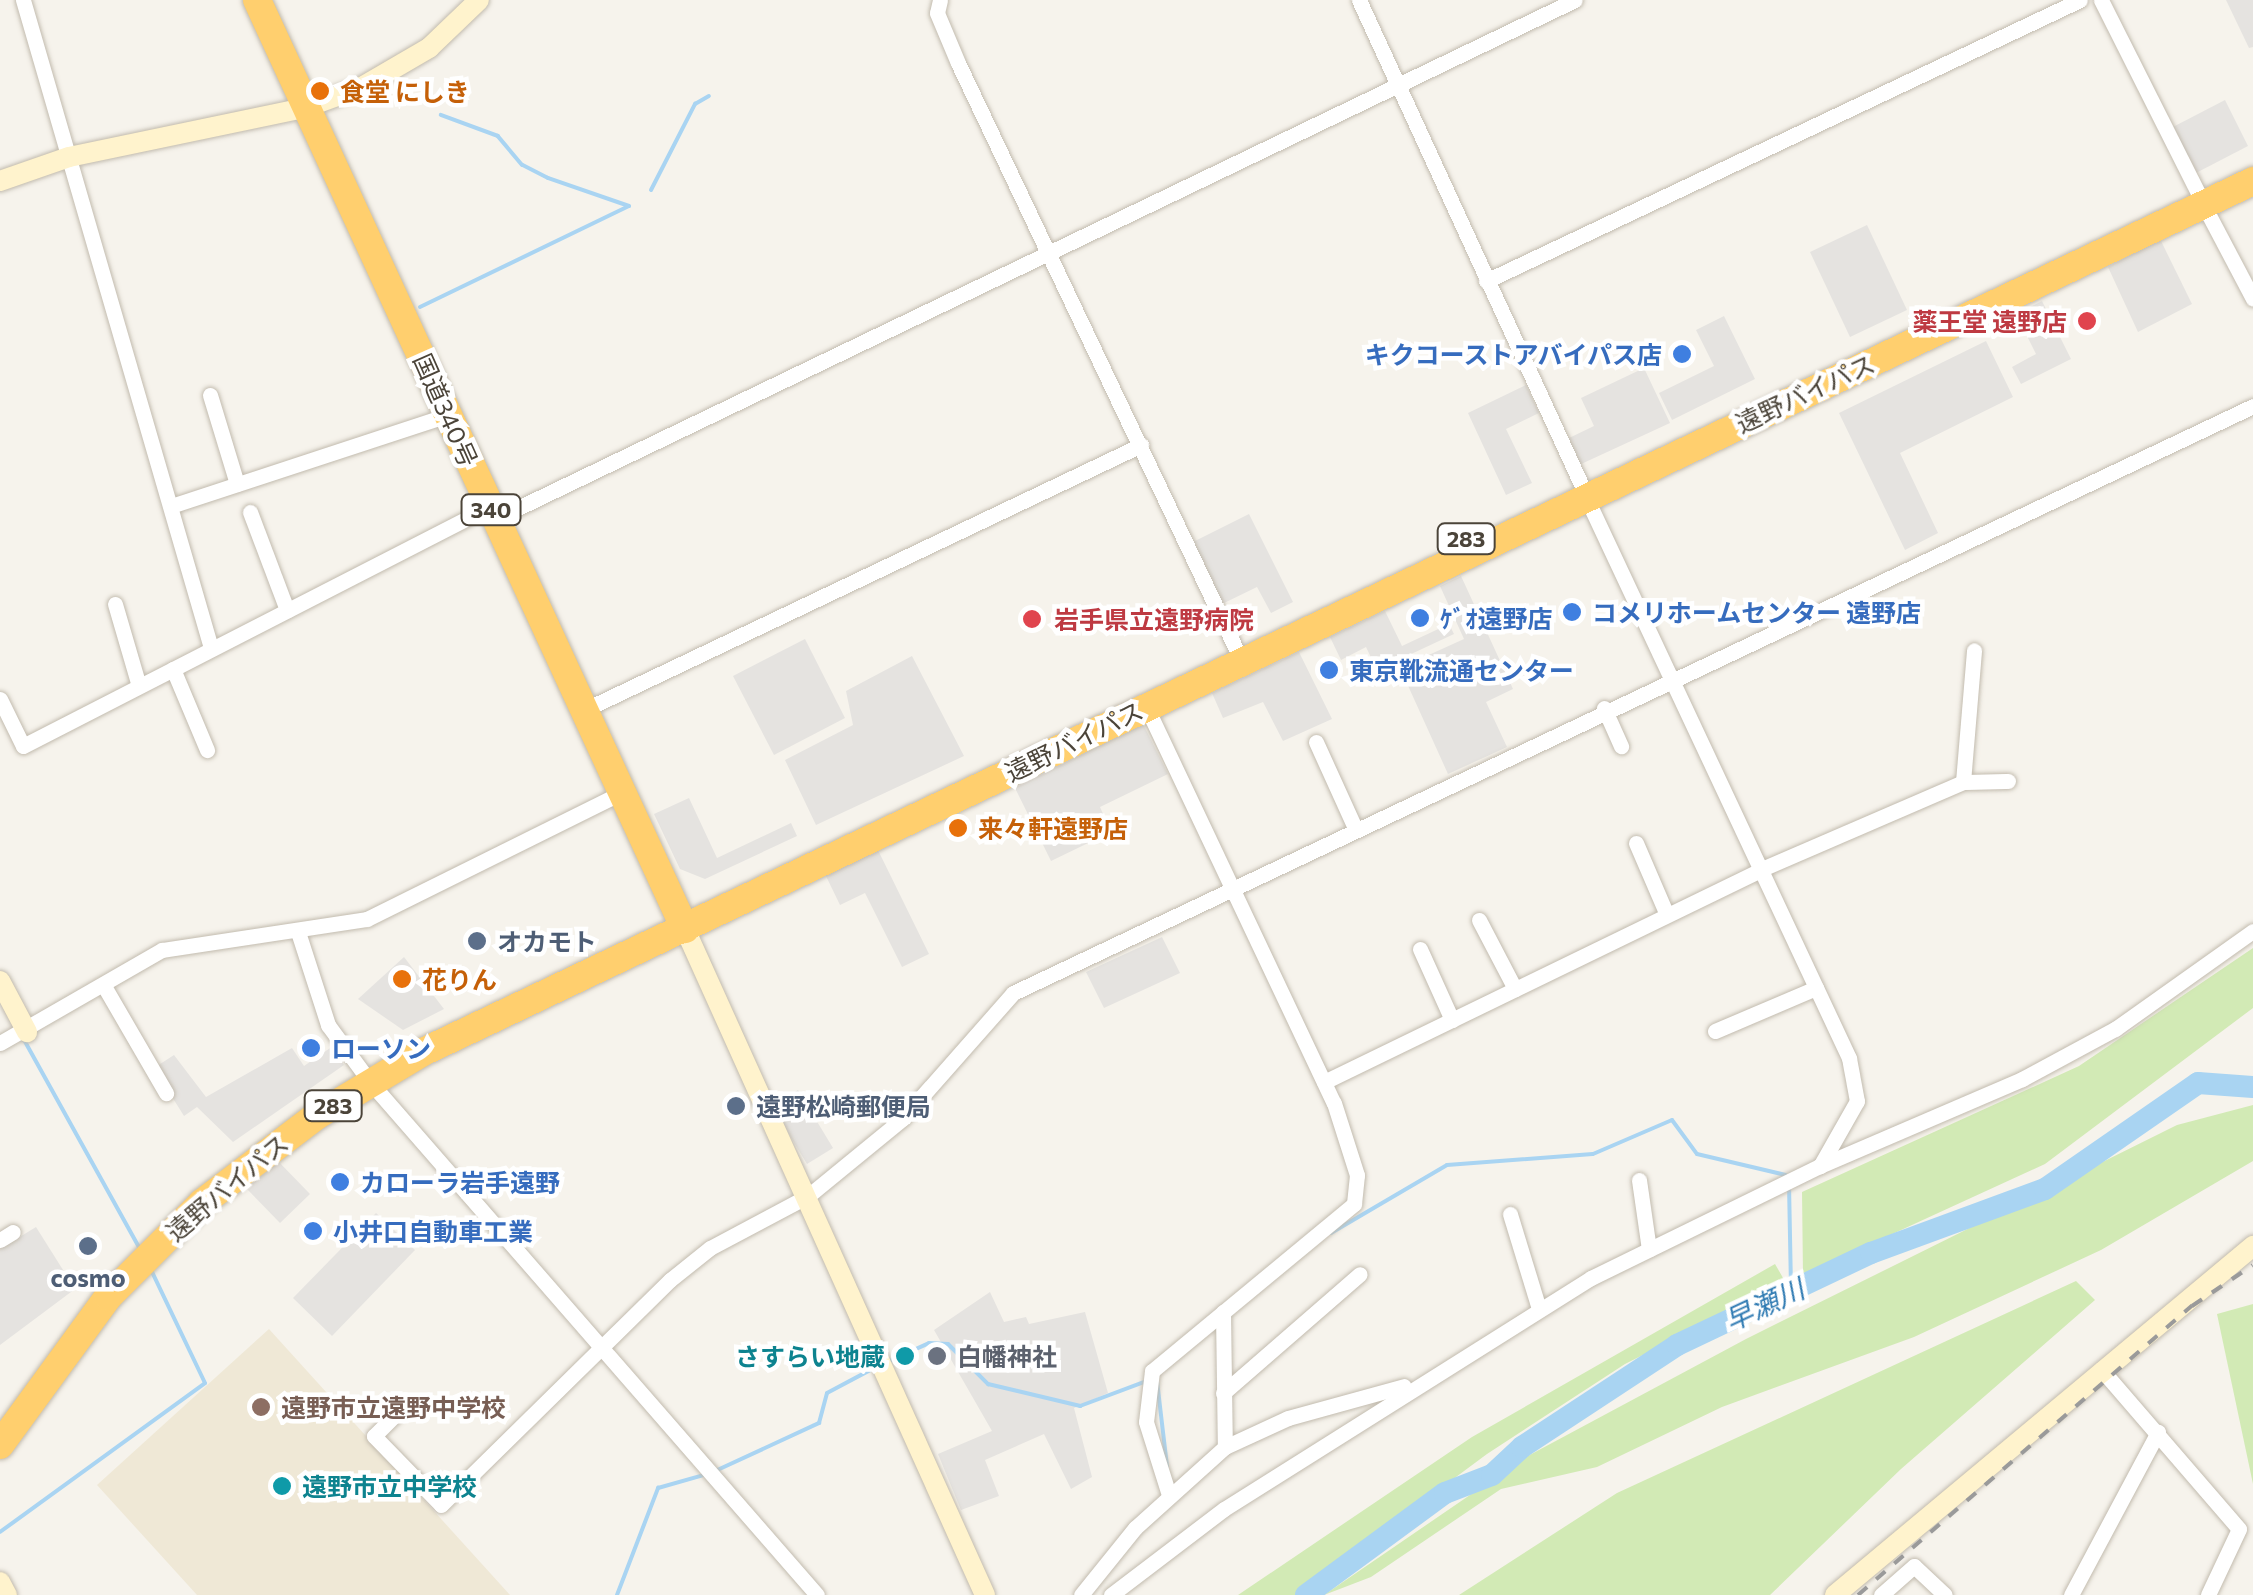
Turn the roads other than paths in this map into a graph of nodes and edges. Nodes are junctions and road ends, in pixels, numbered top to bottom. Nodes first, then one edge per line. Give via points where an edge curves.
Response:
1 (23, 0) edge
2 (257, 0) edge
3 (479, 0) edge
4 (940, 0) edge
5 (1359, 0) edge
6 (1575, 0) edge
7 (2080, 0) edge
8 (2101, 0) edge
9 (1399, 83) junction
10 (304, 108) junction
11 (69, 157) junction
12 (2253, 165) edge
13 (0, 181) edge
14 (2253, 181) edge
15 (2200, 198) junction
16 (1050, 250) junction
17 (1486, 280) junction
18 (2253, 300) edge
19 (210, 395) dead end
20 (2253, 406) edge
21 (448, 415) junction
22 (1141, 445) junction
23 (237, 484) junction
24 (1584, 490) junction
25 (174, 506) junction
26 (250, 512) dead end
27 (492, 513) junction
28 (115, 604) dead end
29 (287, 610) junction
30 (211, 648) junction
31 (1236, 649) junction
32 (1974, 650) dead end
33 (173, 670) junction
34 (1671, 679) junction
35 (139, 686) junction
36 (0, 699) edge
37 (1146, 706) junction
38 (1604, 708) junction
39 (584, 710) junction
40 (1316, 742) dead end
41 (1621, 746) dead end
42 (206, 750) dead end
43 (2008, 781) dead end
44 (1963, 782) junction
45 (623, 792) junction
46 (1355, 828) junction
47 (1636, 843) dead end
48 (1762, 870) junction
49 (1232, 886) junction
50 (1667, 915) junction
51 (1479, 920) dead end
52 (681, 921) junction
53 (2253, 931) edge
54 (298, 935) junction
55 (1420, 949) dead end
56 (0, 980) edge
57 (104, 986) junction
58 (1816, 988) junction
59 (1515, 989) junction
60 (1452, 1020) junction
61 (1716, 1031) dead end
62 (27, 1032) junction
63 (0, 1044) edge
64 (366, 1076) junction
65 (1324, 1082) junction
66 (166, 1093) dead end
67 (1820, 1166) junction
68 (1639, 1180) dead end
69 (808, 1196) junction
70 (1510, 1214) dead end
71 (2253, 1246) edge
72 (1649, 1249) junction
73 (1360, 1274) dead end
74 (1539, 1309) junction
75 (1223, 1312) junction
76 (606, 1347) junction
77 (2101, 1369) junction
78 (1417, 1382) junction
79 (1223, 1393) junction
80 (0, 1412) edge
81 (398, 1412) dead end
82 (2158, 1432) junction
83 (0, 1445) edge
84 (1225, 1447) junction
85 (1168, 1495) junction
86 (0, 1582) edge
87 (7, 1595) edge
88 (817, 1595) edge
89 (984, 1595) edge
90 (1081, 1595) edge
91 (1112, 1595) edge
92 (1835, 1595) edge
93 (1881, 1595) edge
94 (1945, 1595) edge
95 (2071, 1595) edge
96 (2208, 1595) edge

1 - 11 street
2 - 10 highway, 国道340号 / 340
3 - 10 street via 430,48 362,87
4 - 16 street via 936,12 958,64
5 - 9 street
6 - 9 street
7 - 17 street
8 - 15 street
9 - 16 street
9 - 17 street
10 - 11 street
10 - 21 highway, 国道340号 / 340
11 - 13 street
11 - 25 street
12 - 15 highway, 遠野バイパス / 283
14 - 15 highway, 遠野バイパス / 283
15 - 18 street
15 - 24 highway, 遠野バイパス / 283
16 - 22 street
16 - 27 street
17 - 24 street
19 - 23 street
20 - 34 street
21 - 23 street
21 - 27 highway, 国道340号 / 340
22 - 31 street
22 - 39 street
23 - 25 street
24 - 31 highway, 遠野バイパス / 283
24 - 34 street
24 - 37 highway, 遠野バイパス / 283
25 - 30 street
26 - 29 street
27 - 29 street
27 - 39 highway, 国道340号 / 340
28 - 35 street
29 - 30 street
30 - 33 street
31 - 52 highway, 遠野バイパス / 283
32 - 44 street
33 - 35 street
33 - 42 street
34 - 38 street
34 - 48 street
35 - 36 street via 23,746
37 - 49 street
37 - 52 highway, 遠野バイパス / 283
38 - 41 street
38 - 46 street
39 - 45 highway, 国道340号 / 340
40 - 46 street
43 - 44 street
44 - 48 street
45 - 52 highway, 国道340号 / 340
45 - 54 street via 367,920
46 - 49 street
47 - 50 street
48 - 50 street
48 - 58 street
49 - 65 street
49 - 69 street via 1013,993 902,1119
50 - 59 street
51 - 59 street
52 - 64 highway, 遠野バイパス / 283
52 - 69 street
53 - 67 street via 2115,1029 2022,1078
54 - 57 street via 162,950
54 - 64 street via 328,1025
55 - 60 street
56 - 62 street
57 - 62 street
57 - 66 street
58 - 61 street
58 - 67 street via 1848,1058 1857,1101
59 - 60 street
60 - 65 street
62 - 63 street
64 - 76 street
64 - 80 highway, 遠野バイパス / 283 via 254,1143 174,1210 94,1292
64 - 83 highway, 遠野バイパス / 283 via 233,1177 152,1251 74,1341
65 - 75 street via 1352,1149 1354,1204
67 - 72 street
68 - 72 street
69 - 76 street via 710,1248
69 - 89 street
70 - 74 street
71 - 77 street
72 - 74 street
73 - 79 street
74 - 78 street
75 - 79 street
75 - 85 street via 1152,1371 1146,1422
76 - 81 street via 441,1505 374,1436
76 - 88 street
77 - 82 street
77 - 92 street
78 - 84 street via 1288,1418
78 - 91 street via 1224,1509
79 - 84 street
82 - 95 street
82 - 96 street via 2239,1529
84 - 85 street
85 - 90 street
86 - 87 street
93 - 94 street via 1914,1566

